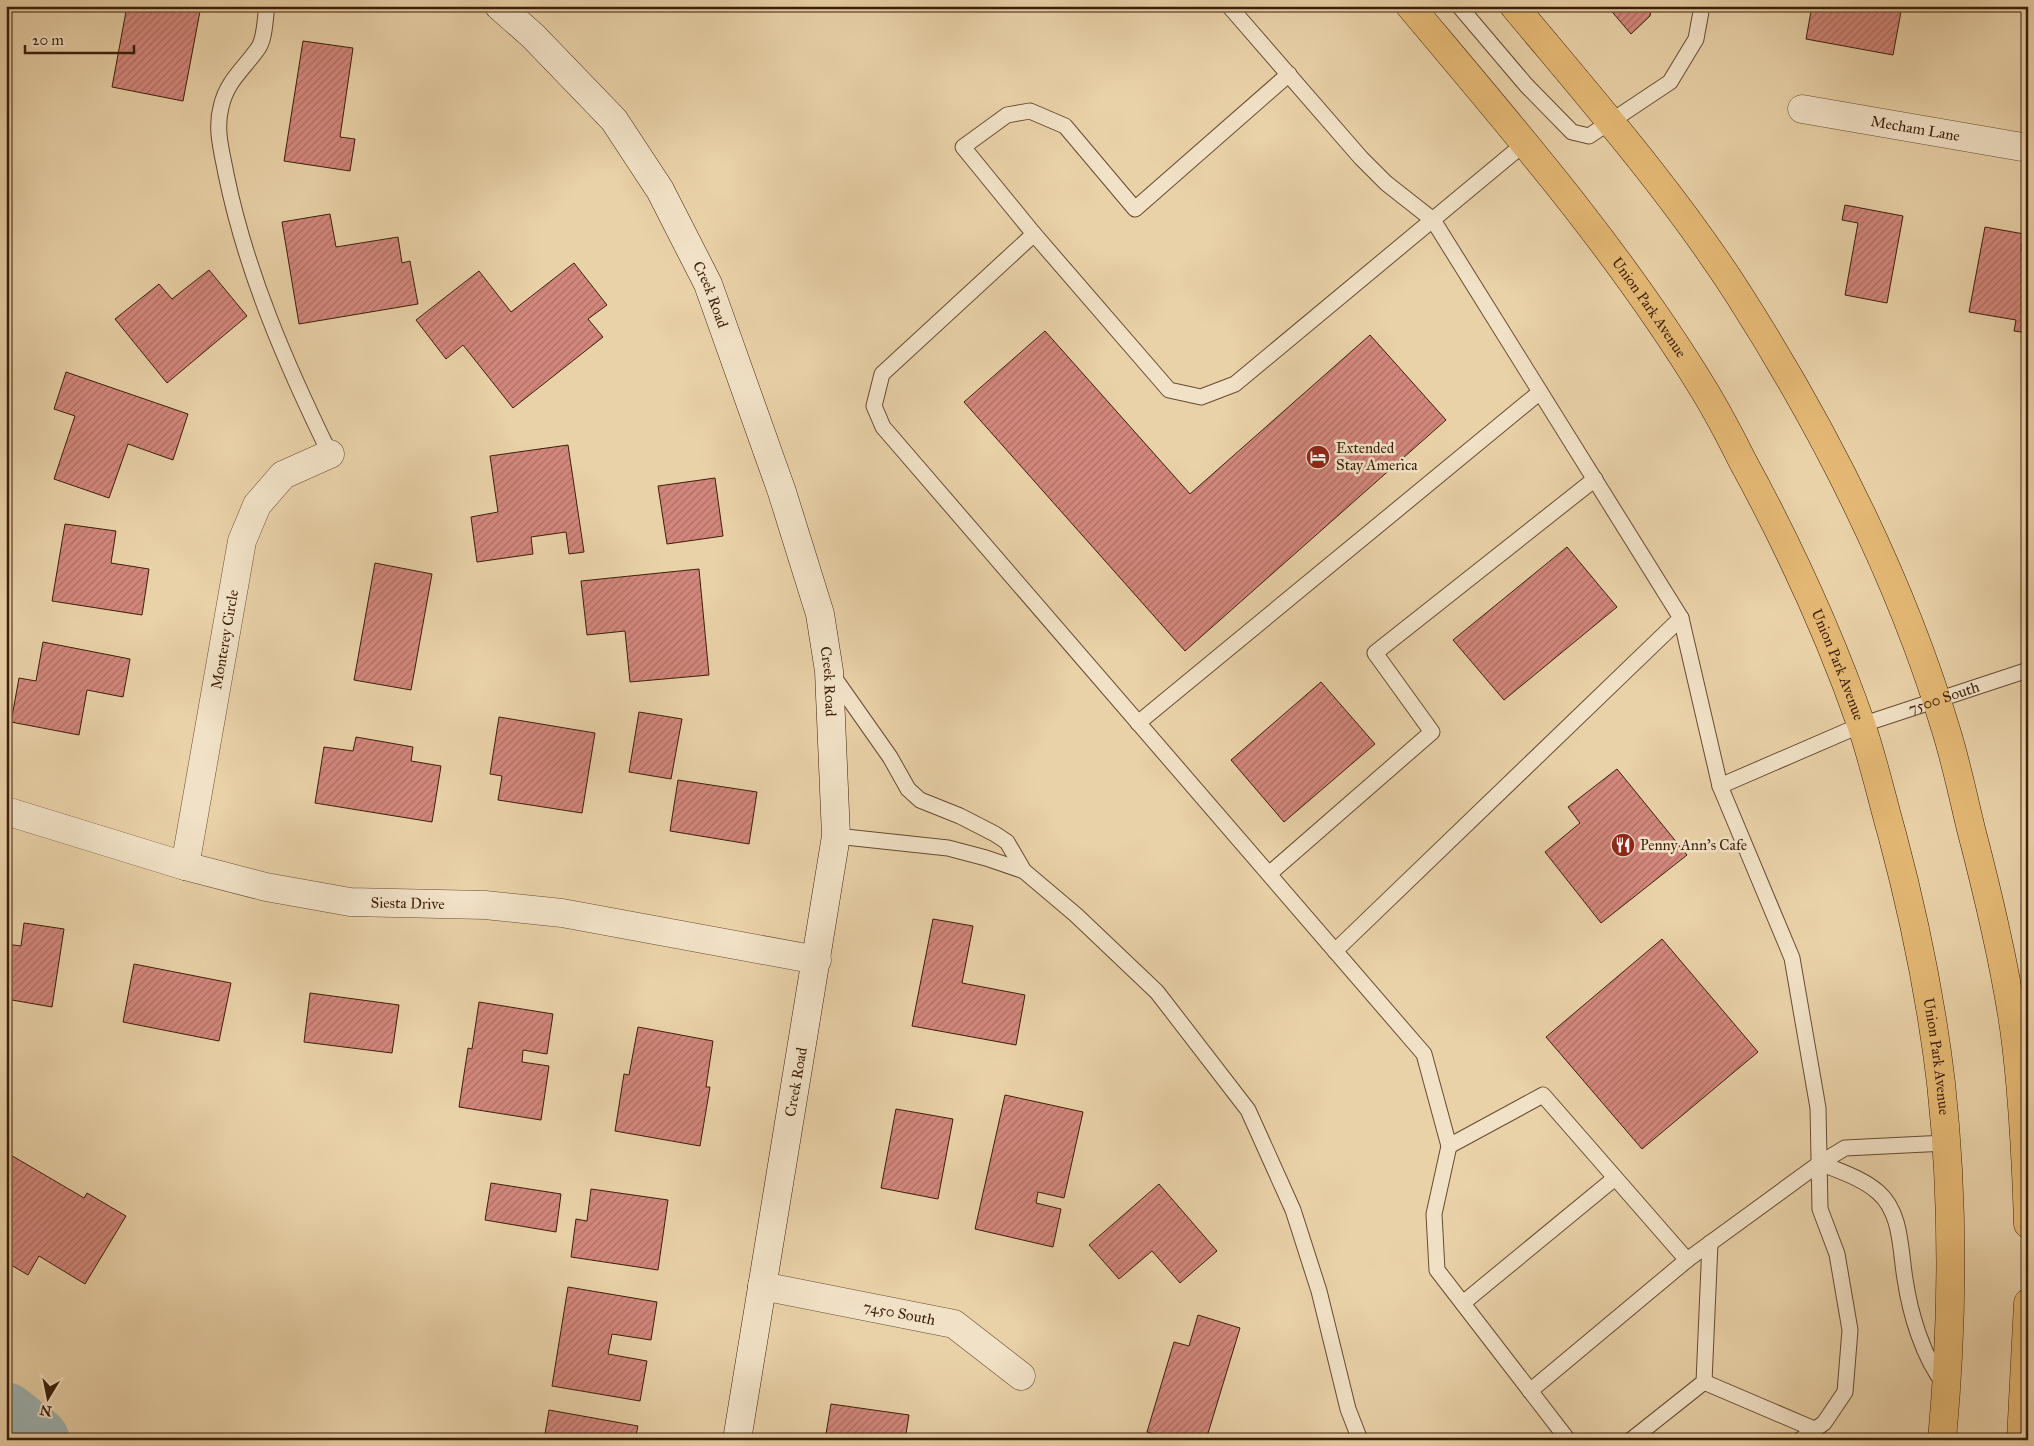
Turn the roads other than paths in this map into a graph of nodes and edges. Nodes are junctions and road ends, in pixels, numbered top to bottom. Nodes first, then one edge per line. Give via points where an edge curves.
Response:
1 (267, 6) edge
2 (500, 6) edge
3 (1229, 6) edge
4 (1410, 6) edge
5 (1459, 6) edge
6 (1514, 6) edge
7 (1702, 6) edge
8 (1289, 74) junction
9 (1802, 109) dead end
10 (1611, 122) junction
11 (1525, 143) junction
12 (2028, 148) edge
13 (1434, 220) junction
14 (1034, 234) junction
15 (1540, 392) junction
16 (330, 454) joint
17 (1594, 479) junction
18 (1680, 618) junction
19 (2028, 670) edge
20 (829, 671) junction
21 (1936, 700) junction
22 (1138, 723) junction
23 (1861, 725) junction
24 (1720, 786) junction
25 (6, 810) edge
26 (836, 836) junction
27 (185, 866) junction
28 (1024, 871) junction
29 (1268, 874) junction
30 (1334, 951) junction
31 (817, 960) junction
32 (1946, 1143) junction
33 (1449, 1146) junction
34 (1820, 1163) junction
35 (1615, 1178) junction
36 (2028, 1224) edge
37 (1710, 1244) junction
38 (1688, 1260) junction
39 (762, 1286) junction
40 (1463, 1303) junction
41 (2028, 1303) edge
42 (1021, 1376) dead end
43 (1704, 1382) junction
44 (1947, 1388) junction
45 (1530, 1391) junction
46 (1814, 1429) junction
47 (737, 1440) edge
48 (1360, 1440) edge
49 (1568, 1440) edge
50 (1631, 1440) edge
51 (1800, 1440) edge
52 (1942, 1440) edge
53 (2021, 1440) edge

1 - 16 lane via 260,45 230,83 221,107 218,133 234,211 265,307
2 - 20 street, Creek Road via 614,120 660,190 708,284 782,492 820,614
3 - 8 lane
4 - 11 main road, Union Park Avenue
5 - 10 lane via 1526,85 1572,132 1589,136
6 - 10 main road
7 - 10 lane via 1696,39 1670,82
8 - 13 lane via 1361,158 1386,183
8 - 14 lane via 1135,210 1065,126 1030,111 1006,115 963,147
9 - 12 street, Mecham Lane
10 - 21 main road via 1679,208 1738,294 1791,380 1878,552
11 - 13 lane
11 - 23 main road, Union Park Avenue via 1626,272 1706,393 1800,572
13 - 14 lane via 1235,384 1200,397 1169,390
13 - 15 lane
14 - 22 lane via 882,374 874,406 883,427
15 - 17 lane
15 - 22 lane
16 - 27 street, Monterey Circle via 283,475 257,505 242,541
17 - 18 lane
17 - 29 lane via 1375,653 1432,732
18 - 24 lane
18 - 30 lane
19 - 21 lane, 7500 South
20 - 26 street, Creek Road
20 - 28 lane via 890,757 908,789 920,800 1007,842
21 - 23 lane, 7500 South
21 - 36 main road via 2002,957 2014,1029
22 - 29 lane
23 - 24 lane, 7500 South
23 - 32 main road, Union Park Avenue via 1920,948 1933,1025
24 - 34 lane via 1792,958 1818,1108
25 - 27 street, Siesta Drive
26 - 28 lane via 948,848
26 - 31 street, Creek Road
27 - 31 street, Siesta Drive via 266,887 350,902 485,905 562,913
28 - 48 lane via 1157,992 1248,1110 1293,1210 1319,1291 1348,1409
29 - 30 lane
30 - 33 lane via 1424,1054
31 - 39 street, Creek Road
32 - 34 lane via 1845,1148
32 - 44 main road, Union Park Avenue via 1950,1288
33 - 35 lane via 1544,1095
33 - 40 lane via 1434,1214 1437,1270
34 - 37 lane
34 - 44 lane via 1856,1178 1878,1192 1890,1208 1898,1228 1905,1280 1920,1341 1935,1374
34 - 46 lane via 1820,1209 1836,1254 1850,1330 1845,1392 1824,1422
35 - 38 lane
35 - 40 lane
37 - 38 lane
37 - 43 lane
38 - 45 lane
39 - 42 street, 7450 South via 954,1324
39 - 47 street, Creek Road
40 - 45 lane
41 - 53 main road
43 - 46 lane
43 - 50 lane
44 - 52 main road, Union Park Avenue
45 - 49 lane
46 - 51 lane

